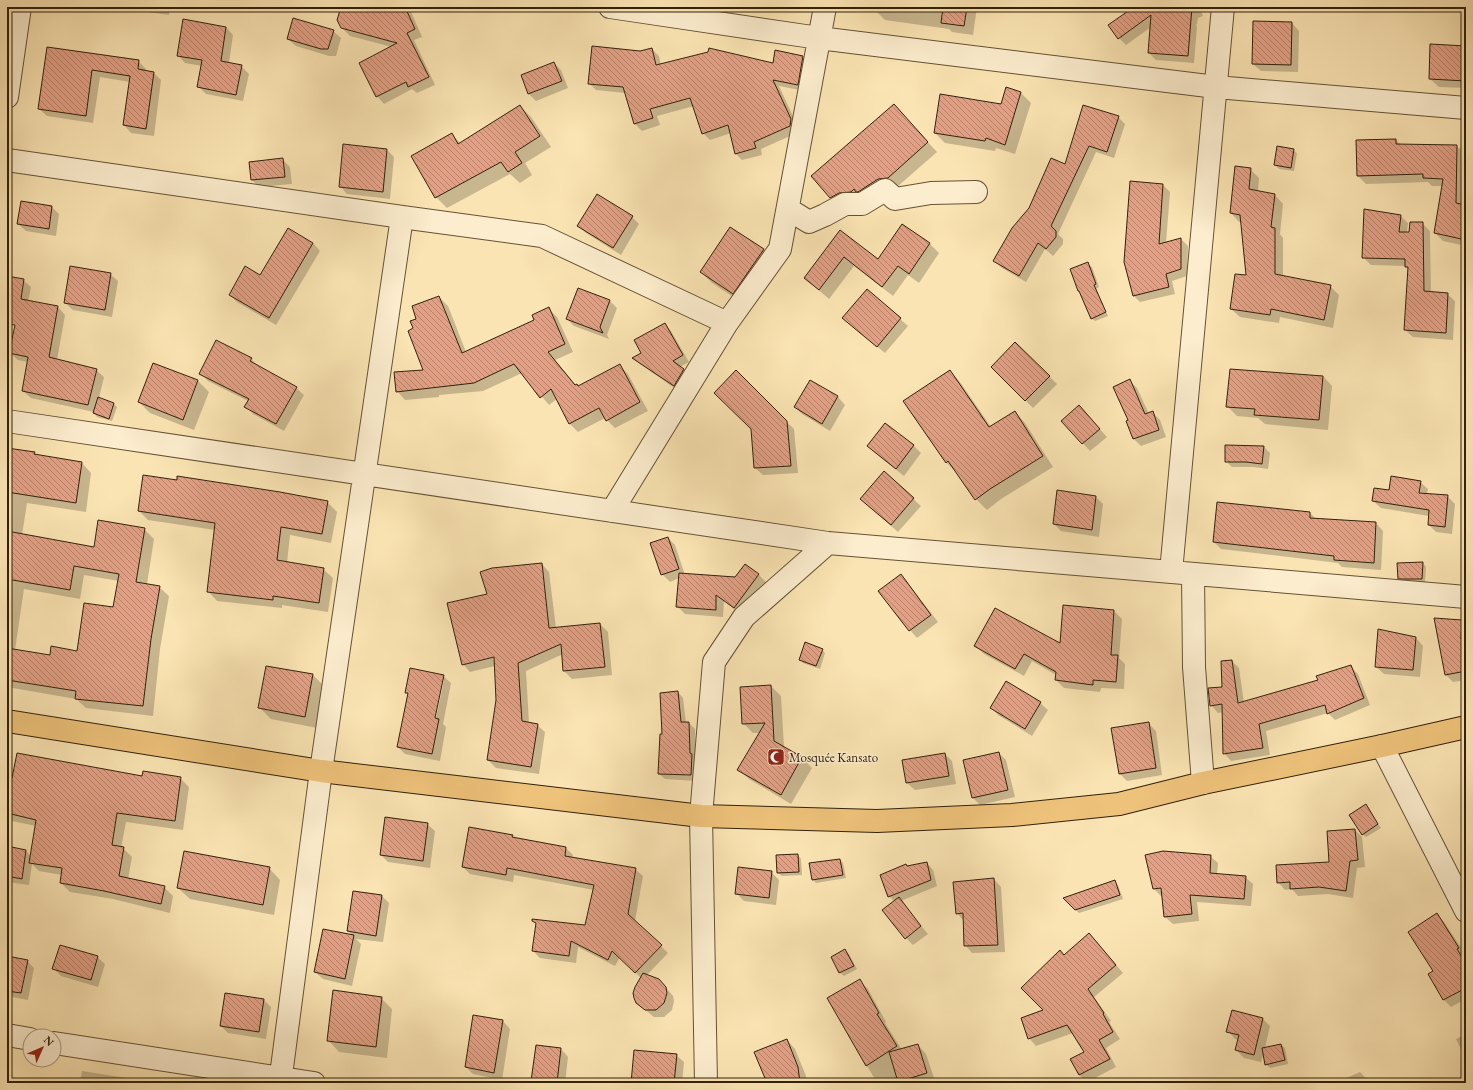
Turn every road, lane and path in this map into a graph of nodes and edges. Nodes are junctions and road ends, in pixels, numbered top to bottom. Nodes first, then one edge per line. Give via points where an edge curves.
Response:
1 (20, 7) edge
2 (610, 7) edge
3 (825, 7) edge
4 (1223, 7) edge
5 (819, 38) junction
6 (1216, 87) junction
7 (7, 97) edge
8 (1466, 108) edge
9 (7, 160) edge
10 (976, 192) dead end
11 (788, 210) junction
12 (402, 217) junction
13 (727, 323) junction
14 (7, 421) edge
15 (364, 474) junction
16 (612, 511) junction
17 (828, 542) junction
18 (1171, 572) junction
19 (1193, 574) junction
20 (1466, 597) edge
21 (7, 721) edge
22 (1466, 727) edge
23 (1382, 746) junction
24 (321, 771) junction
25 (1203, 783) junction
26 (701, 816) junction
27 (1466, 911) edge
28 (7, 1036) edge
29 (22, 1038) edge
30 (62, 1044) edge
31 (280, 1081) edge
32 (314, 1083) edge
33 (706, 1083) edge

1 - 7 street
2 - 5 street
3 - 5 street
4 - 6 street
5 - 6 street
5 - 11 street
6 - 8 street
6 - 18 street
9 - 12 street
10 - 11 street via 931,193 895,199 885,190 862,204 845,204 809,222
11 - 13 street via 780,249
12 - 13 street via 542,236
12 - 15 street
13 - 16 street
14 - 15 street
15 - 16 street
15 - 24 street
16 - 17 street
17 - 18 street
17 - 26 street via 744,617 714,662
18 - 19 street
19 - 20 street
19 - 25 street via 1194,667
21 - 24 main road
22 - 23 main road
23 - 25 main road
23 - 27 street
24 - 26 main road
24 - 31 street
25 - 26 main road via 1119,804 1012,815 877,821
26 - 33 street
28 - 29 street
30 - 31 street
31 - 32 street

